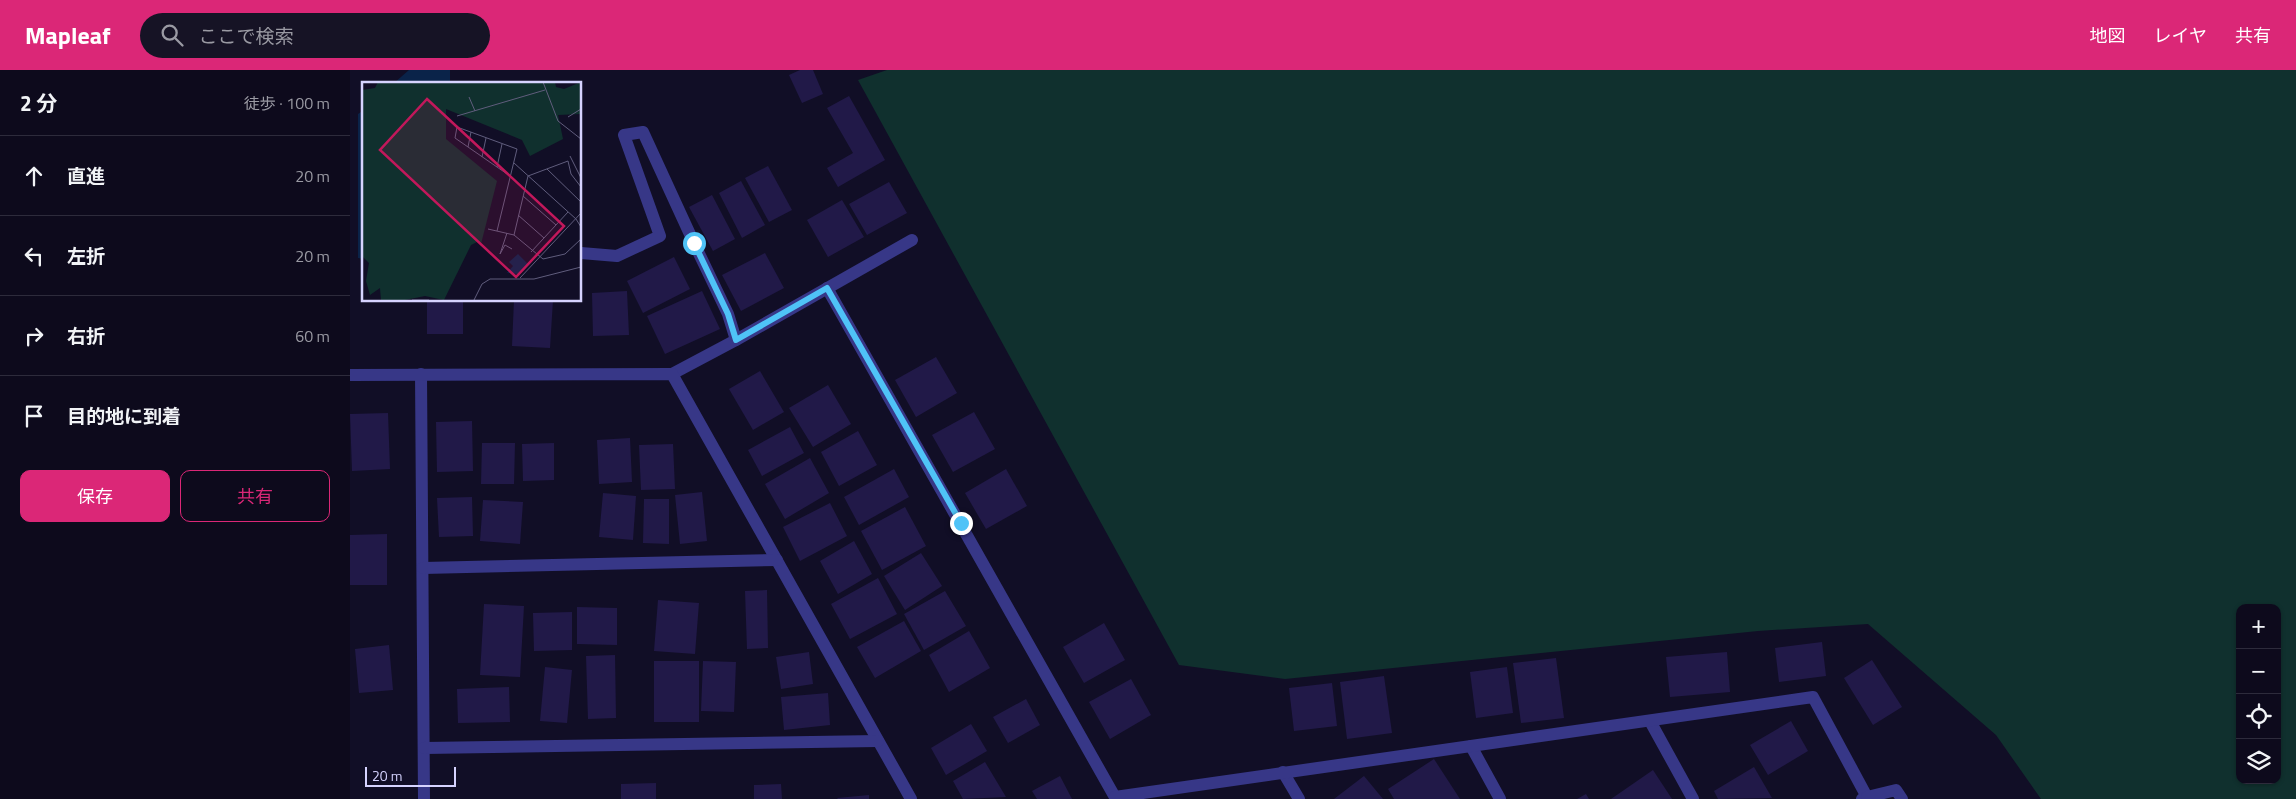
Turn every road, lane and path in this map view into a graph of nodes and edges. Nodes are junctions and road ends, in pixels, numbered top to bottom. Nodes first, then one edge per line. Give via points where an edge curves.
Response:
1 (912, 240) dead end
2 (582, 253) dead end
3 (827, 288) junction
4 (736, 340) junction
5 (421, 374) junction
6 (672, 374) junction
7 (350, 375) edge
8 (777, 560) junction
9 (423, 568) junction
10 (1650, 721) junction
11 (878, 741) junction
12 (1471, 746) junction
13 (424, 748) junction
14 (1283, 772) junction
15 (1116, 798) edge
16 (1865, 798) edge
17 (424, 799) edge
18 (911, 799) edge
19 (1299, 799) edge
20 (1500, 799) edge
21 (1693, 799) edge
22 (1902, 799) edge

1 - 3 street
2 - 4 street via 618,256 660,236 624,135 643,132 728,314
3 - 4 street
3 - 15 street
4 - 6 street
5 - 6 street
5 - 7 street
5 - 9 street
6 - 8 street
8 - 9 street
8 - 11 street
9 - 13 street
10 - 12 street
10 - 16 street via 1813,698
10 - 21 street
11 - 13 street
11 - 18 street
12 - 14 street
12 - 20 street
13 - 17 street
14 - 15 street
14 - 19 street
16 - 22 street via 1896,790

